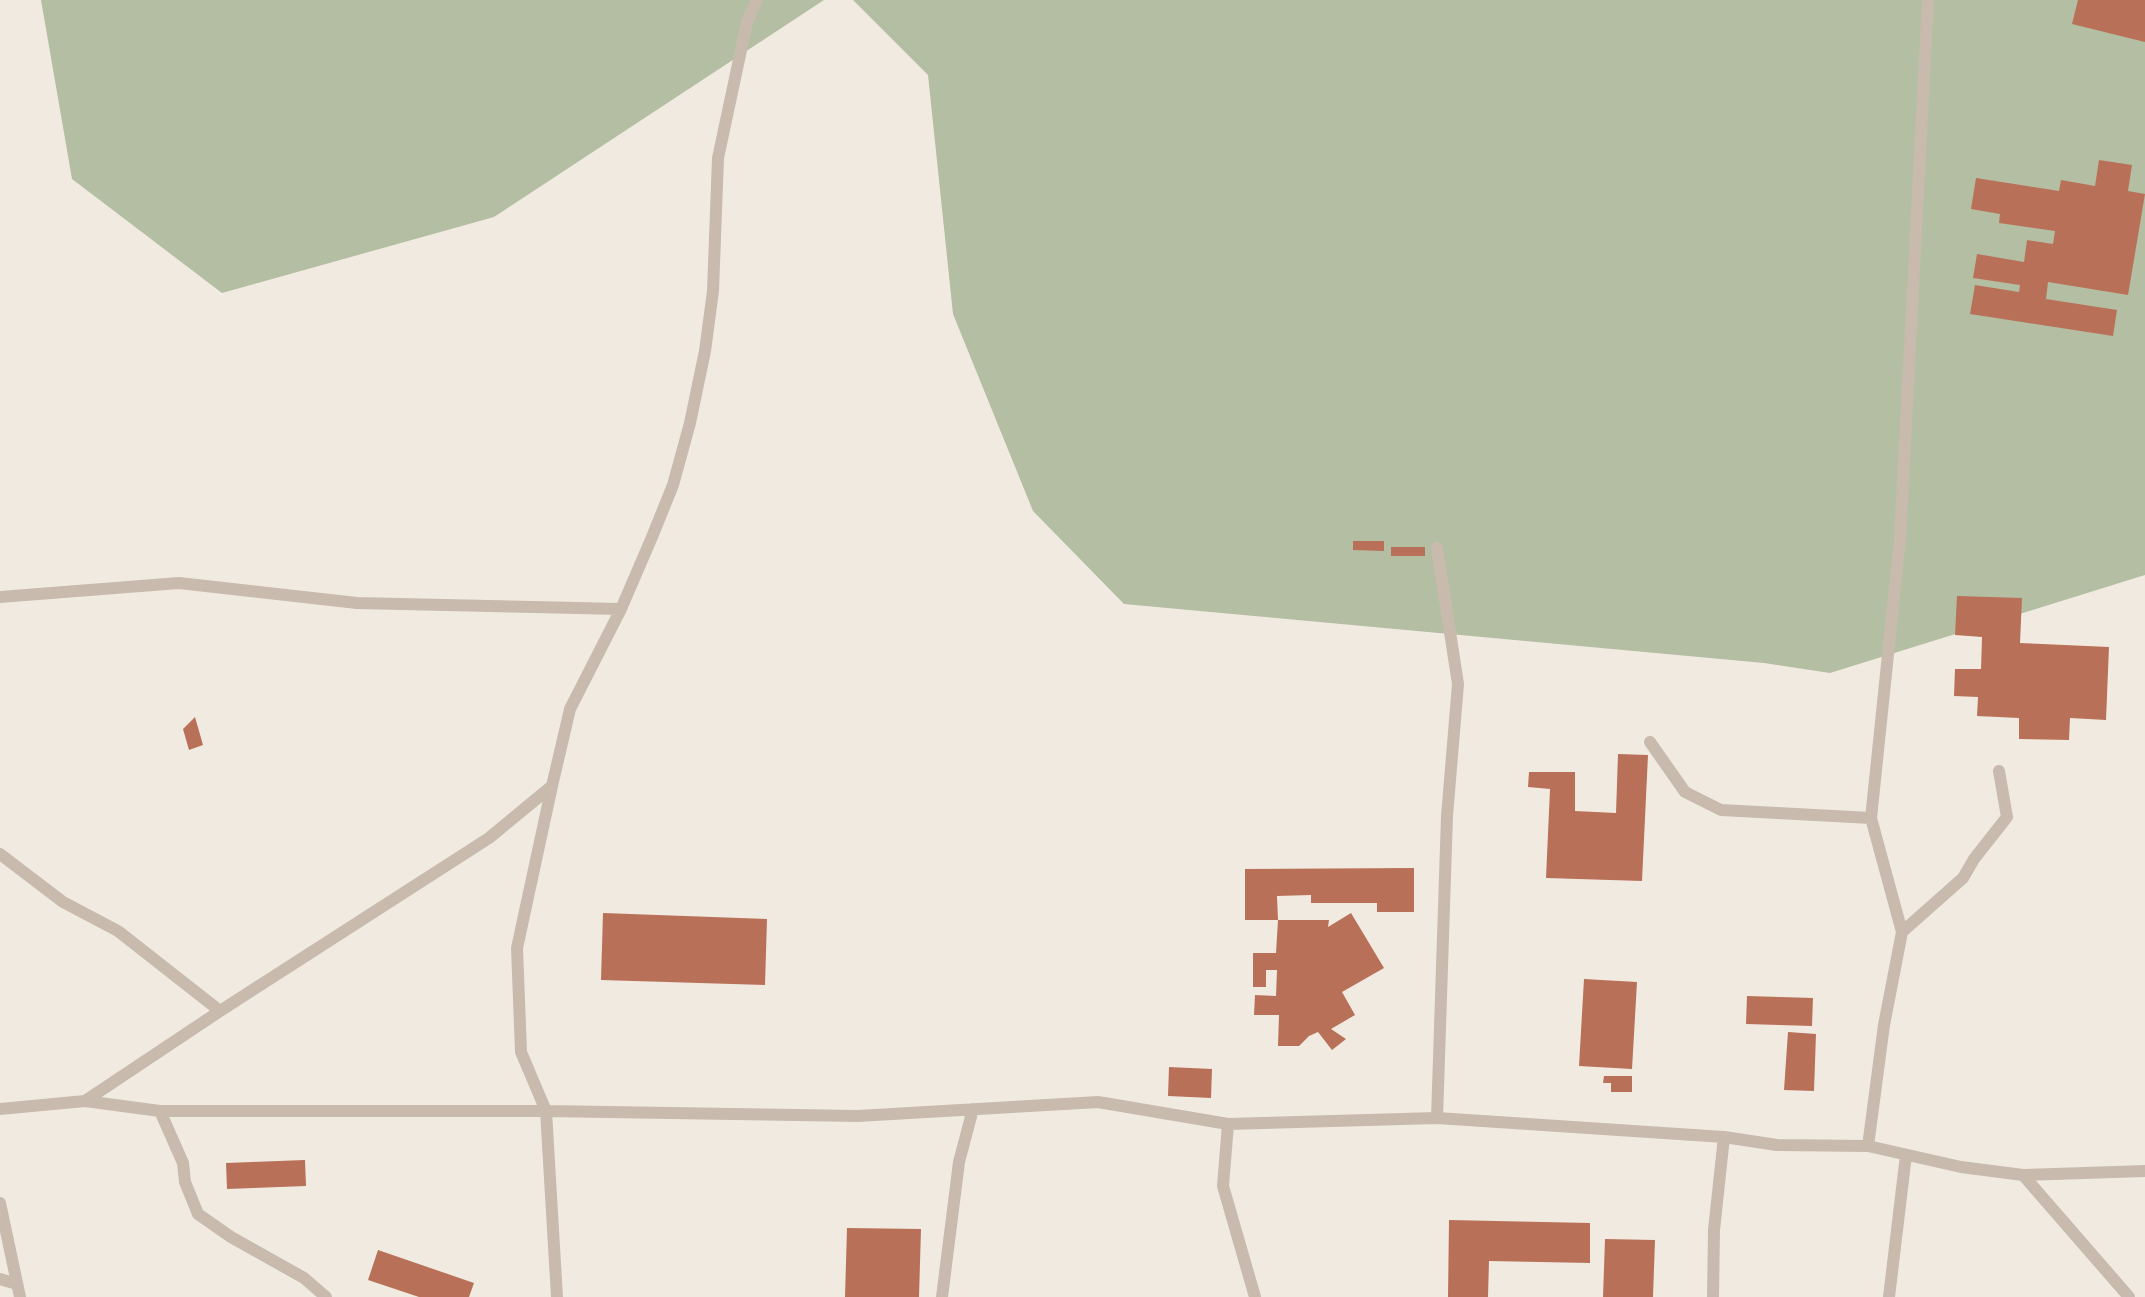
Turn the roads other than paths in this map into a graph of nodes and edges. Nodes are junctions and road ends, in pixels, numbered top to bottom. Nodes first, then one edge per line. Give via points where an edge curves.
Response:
1 (757, 0) edge
2 (1928, 0) edge
3 (1437, 548) dead end
4 (3, 598) edge
5 (621, 609) junction
6 (1650, 742) dead end
7 (1999, 770) dead end
8 (552, 786) junction
9 (1871, 818) junction
10 (0, 854) edge
11 (1902, 932) junction
12 (220, 1011) junction
13 (85, 1101) junction
14 (0, 1109) edge
15 (973, 1109) junction
16 (160, 1111) junction
17 (546, 1111) junction
18 (1437, 1118) junction
19 (1228, 1124) junction
20 (1724, 1137) junction
21 (1868, 1146) junction
22 (1906, 1155) junction
23 (2145, 1171) edge
24 (2022, 1175) junction
25 (0, 1203) edge
26 (0, 1279) edge
27 (16, 1284) junction
28 (20, 1297) edge
29 (326, 1297) edge
30 (558, 1297) edge
31 (942, 1297) edge
32 (1255, 1297) edge
33 (1713, 1297) edge
34 (1889, 1297) edge
35 (2129, 1297) edge

1 - 5 street via 747,22 718,158 713,291 705,352 690,423 673,485
2 - 9 street via 1900,540
3 - 18 street via 1458,684 1447,816
4 - 5 street via 179,583 357,603
5 - 8 street via 570,708
6 - 9 street via 1685,792 1721,810
7 - 11 street via 2007,817 1963,878
8 - 12 street via 489,838
8 - 17 street via 517,948 521,1052
9 - 11 street
10 - 12 street via 63,902 118,931
11 - 21 street via 1884,1025
12 - 13 street
13 - 14 street
13 - 16 street
15 - 17 street via 858,1116
15 - 19 street via 1098,1102
15 - 31 street via 959,1162
16 - 17 street
16 - 29 street via 183,1164 185,1182 198,1214 231,1237 304,1278
17 - 30 street
18 - 19 street
18 - 20 street
19 - 32 street via 1223,1186
20 - 21 street via 1777,1144
20 - 33 street via 1714,1230
21 - 22 street
22 - 24 street
22 - 34 street
23 - 24 street
24 - 35 street
25 - 27 street
26 - 27 street
27 - 28 street

